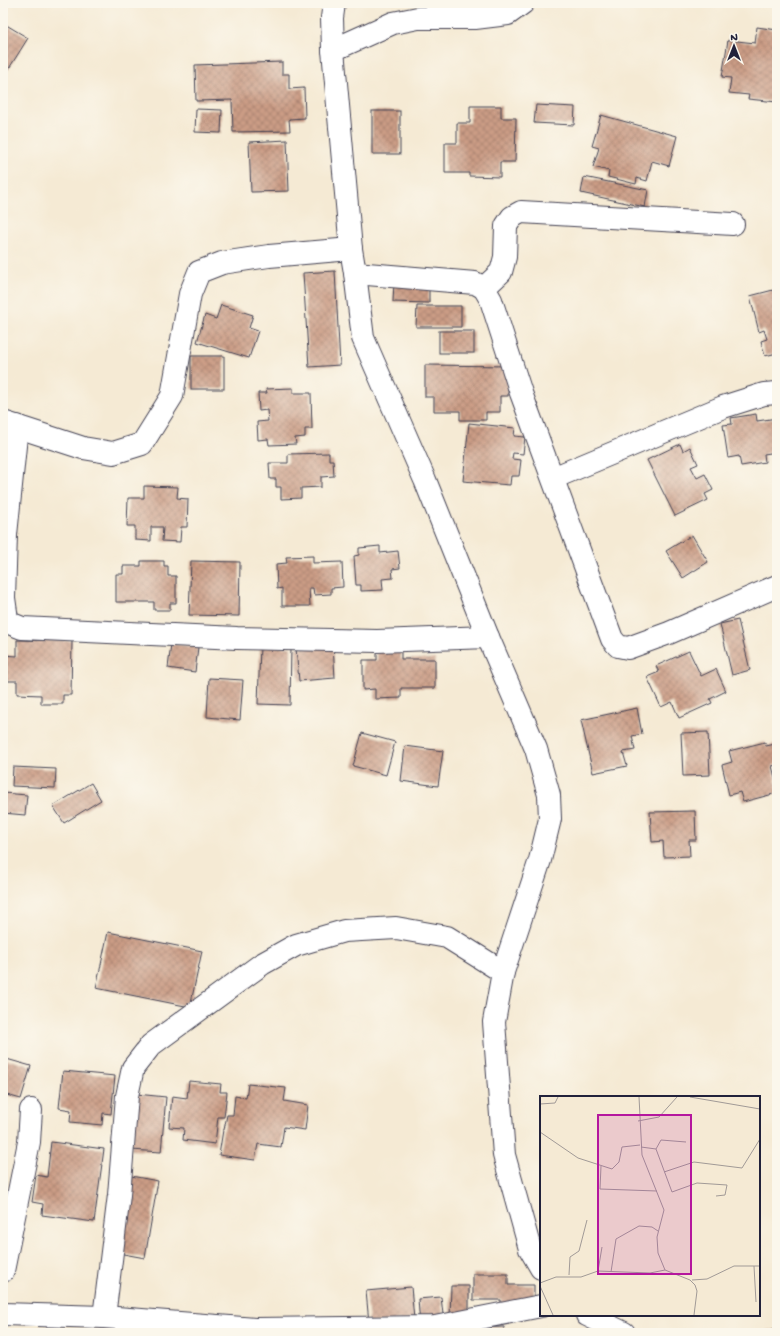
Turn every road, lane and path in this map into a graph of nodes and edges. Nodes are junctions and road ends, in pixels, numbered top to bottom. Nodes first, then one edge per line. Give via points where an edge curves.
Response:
1 (334, 3) edge
2 (523, 3) edge
3 (333, 50) junction
4 (733, 224) dead end
5 (351, 249) junction
6 (355, 272) junction
7 (484, 288) junction
8 (777, 393) edge
9 (10, 424) edge
10 (553, 478) junction
11 (777, 586) edge
12 (488, 637) junction
13 (503, 972) junction
14 (31, 1110) dead end
15 (540, 1266) edge
16 (3, 1270) edge
17 (540, 1306) edge
18 (3, 1314) edge
19 (589, 1316) edge
20 (104, 1317) junction
21 (624, 1333) edge

1 - 3 street
2 - 3 street via 508,14 475,18 418,18 393,23
3 - 5 street
4 - 7 street via 521,212 512,217 506,226 506,257 501,272
5 - 6 street
5 - 9 street via 222,263 199,272 190,294 172,396 142,444 113,453 83,448
6 - 7 street via 475,283
6 - 12 street via 363,338 425,480
7 - 10 street via 491,300 521,393
8 - 10 street via 764,394 723,407
9 - 12 street via 4,598 7,619 12,624 22,628 377,642
10 - 11 street via 612,639 618,646 628,648 669,633
12 - 13 street via 536,748 549,796 550,819 540,860
13 - 15 street via 494,1022 504,1155 530,1249
13 - 20 street via 447,937 396,928 344,931 296,945 262,964 151,1045 133,1068 127,1096 119,1195
14 - 16 street via 29,1142
17 - 20 street via 435,1327 255,1329
18 - 20 street
19 - 21 street

